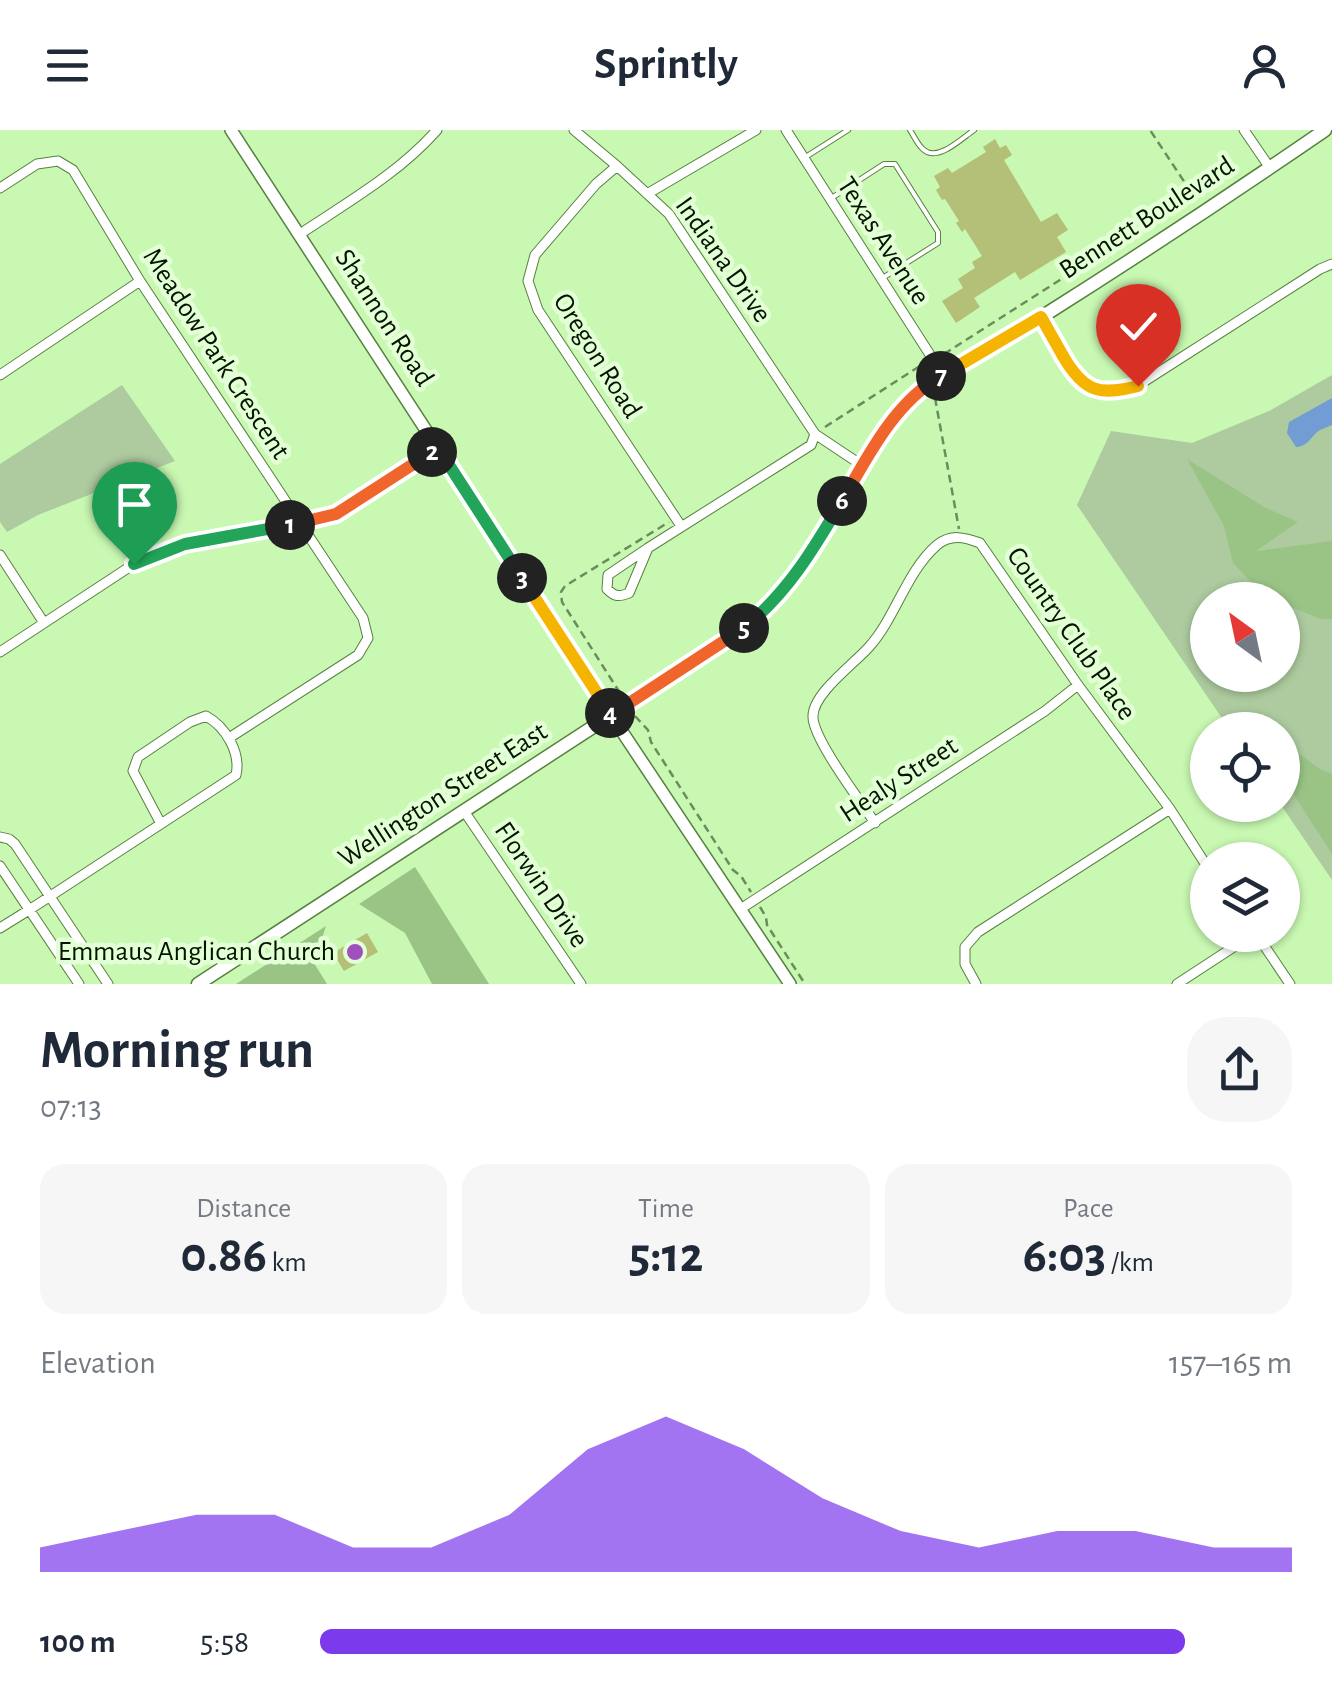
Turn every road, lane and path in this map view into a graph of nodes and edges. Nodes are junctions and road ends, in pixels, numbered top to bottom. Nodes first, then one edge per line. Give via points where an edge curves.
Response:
1 (230, 130) edge
2 (438, 130) edge
3 (574, 130) edge
4 (756, 130) edge
5 (786, 130) edge
6 (848, 130) edge
7 (910, 130) edge
8 (974, 130) edge
9 (1244, 130) edge
10 (1325, 130) edge
11 (804, 158) junction
12 (617, 166) junction
13 (1270, 168) junction
14 (0, 188) edge
15 (648, 194) junction
16 (830, 199) junction
17 (300, 234) junction
18 (1332, 264) edge
19 (881, 279) junction
20 (140, 281) junction
21 (1041, 317) junction
22 (0, 375) edge
23 (943, 376) junction
24 (935, 398) dead end
25 (815, 434) junction
26 (438, 448) junction
27 (863, 466) junction
28 (300, 523) junction
29 (681, 526) junction
30 (960, 536) junction
31 (648, 548) junction
32 (0, 555) edge
33 (44, 623) junction
34 (0, 652) edge
35 (1078, 685) junction
36 (611, 715) junction
37 (228, 738) junction
38 (1170, 809) junction
39 (464, 810) junction
40 (874, 822) junction
41 (162, 824) junction
42 (0, 837) edge
43 (1191, 842) edge
44 (0, 866) edge
45 (50, 896) junction
46 (742, 908) junction
47 (29, 910) junction
48 (0, 928) edge
49 (1227, 952) edge
50 (1266, 952) edge
51 (78, 984) edge
52 (108, 984) edge
53 (198, 984) edge
54 (581, 984) edge
55 (790, 984) edge
56 (976, 984) edge
57 (1177, 984) edge
58 (1290, 984) edge

1 - 17 street, Shannon Road
2 - 17 street via 370,188
3 - 12 street, Indiana Drive
4 - 15 street
5 - 11 street, Texas Avenue
6 - 11 lane
7 - 8 lane via 932,154
9 - 13 street
10 - 13 main road, Bennett Boulevard
11 - 16 street, Texas Avenue
12 - 15 street, Indiana Drive
12 - 29 street, Oregon Road via 535,255 528,281 538,310
13 - 21 main road, Bennett Boulevard
14 - 20 street, Meadow Park Crescent via 38,164 58,161 74,170
15 - 25 street, Indiana Drive
16 - 19 street, Texas Avenue
16 - 19 lane via 884,164 895,164 938,242
17 - 26 street, Shannon Road
18 - 21 street via 1138,386 1110,393 1087,386 1071,369
19 - 23 street, Texas Avenue
20 - 22 street
20 - 28 street, Meadow Park Crescent
21 - 23 main road, Bennett Boulevard
23 - 27 main road, Wellington Street East via 903,407
24 - 30 path
25 - 27 street
25 - 29 street via 811,444
26 - 28 street via 336,514
26 - 36 street, Shannon Road
27 - 36 main road, Wellington Street East via 768,608
28 - 33 street via 185,544 134,564
28 - 37 street, Meadow Park Crescent via 363,618 368,638 358,655
29 - 31 street
30 - 35 street, Country Club Place via 980,543
30 - 40 street via 940,542 872,643 818,698 818,736
31 - 31 street via 608,575 614,595 630,594
32 - 33 street
33 - 34 street
35 - 38 street, Country Club Place
35 - 40 street, Healy Street
36 - 39 main road, Wellington Street East
36 - 46 street, Shannon Road
37 - 41 street via 239,762 236,776
37 - 41 street via 206,716 138,757 134,771
38 - 43 street, Country Club Place
38 - 56 street via 978,932 965,948
39 - 53 main road, Wellington Street East
39 - 54 street, Florwin Drive
40 - 46 street, Healy Street
41 - 45 street
42 - 45 street via 15,844
44 - 47 street
45 - 47 street
45 - 52 street
46 - 55 street, Shannon Road
47 - 48 street
47 - 51 street
49 - 57 street
50 - 58 street

